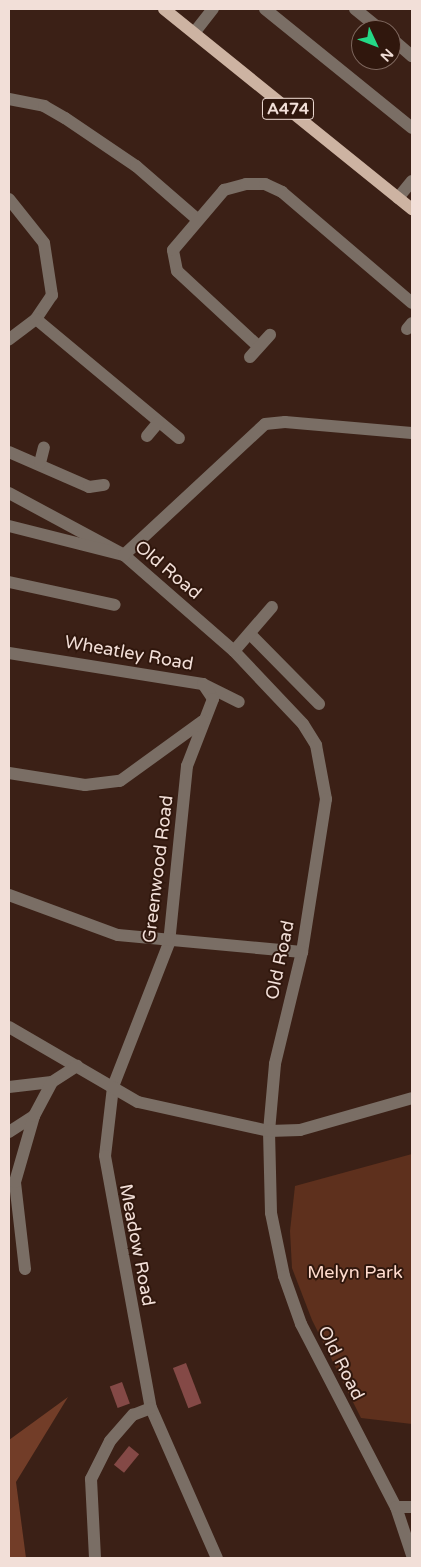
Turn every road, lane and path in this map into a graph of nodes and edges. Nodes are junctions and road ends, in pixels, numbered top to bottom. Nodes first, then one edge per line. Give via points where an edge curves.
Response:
1 (164, 9) edge
2 (213, 9) edge
3 (265, 9) edge
4 (354, 9) edge
5 (281, 14) edge
6 (368, 20) edge
7 (194, 33) junction
8 (401, 47) edge
9 (412, 56) edge
10 (9, 100) edge
11 (412, 128) edge
12 (412, 181) edge
13 (9, 198) edge
14 (398, 198) junction
15 (412, 209) edge
16 (197, 219) junction
17 (412, 303) edge
18 (36, 319) junction
19 (270, 335) dead end
20 (9, 339) edge
21 (258, 346) junction
22 (250, 357) dead end
23 (158, 423) junction
24 (412, 433) edge
25 (147, 436) dead end
26 (180, 438) dead end
27 (44, 447) dead end
28 (9, 452) edge
29 (40, 463) junction
30 (104, 485) dead end
31 (9, 493) edge
32 (9, 526) edge
33 (124, 555) junction
34 (9, 582) edge
35 (115, 605) dead end
36 (272, 607) dead end
37 (251, 635) junction
38 (234, 651) junction
39 (9, 653) edge
40 (203, 684) junction
41 (239, 702) dead end
42 (319, 704) dead end
43 (203, 721) junction
44 (9, 773) edge
45 (9, 896) edge
46 (169, 943) junction
47 (302, 952) junction
48 (9, 1027) edge
49 (78, 1066) junction
50 (52, 1082) junction
51 (9, 1087) edge
52 (113, 1087) junction
53 (412, 1098) edge
54 (34, 1116) junction
55 (269, 1131) junction
56 (9, 1132) edge
57 (25, 1269) dead end
58 (151, 1408) junction
59 (396, 1507) junction
60 (412, 1507) edge
61 (412, 1555) edge
62 (95, 1558) edge
63 (217, 1558) edge

1 - 7 main road, A474
2 - 7 street
3 - 5 street
4 - 6 street
5 - 11 street
7 - 14 main road, A474
8 - 9 street
10 - 16 street via 44,106 65,118 136,166
12 - 14 street
13 - 18 street via 44,243 51,269 52,295
14 - 15 main road, A474
16 - 17 street via 224,190 265,184 282,192
16 - 21 street via 173,250 176,271
18 - 20 street
18 - 23 street
19 - 21 street
21 - 22 street
23 - 25 street
23 - 26 street
24 - 33 street via 285,422 265,424
27 - 29 street
28 - 29 street
29 - 30 street via 90,486
31 - 33 street, Old Road
32 - 33 street
33 - 38 street, Old Road
34 - 35 street
36 - 37 street
37 - 38 street
37 - 42 street
38 - 47 street, Old Road via 303,724 324,769 326,799
39 - 40 street, Wheatley Road
40 - 41 street, Wheatley Road
40 - 43 street, Greenwood Road via 213,699
43 - 44 street via 120,781 85,785
43 - 46 street, Greenwood Road via 187,766
45 - 46 street via 118,934
46 - 47 street
46 - 52 street, Greenwood Road
47 - 55 street, Old Road via 274,1064
48 - 49 street
49 - 50 street
49 - 52 street
50 - 51 street
50 - 54 street
52 - 55 street via 161,1110
52 - 58 street, Meadow Road via 105,1156 106,1181
53 - 55 street via 300,1130
54 - 56 street
54 - 57 street via 15,1182
55 - 59 street, Old Road via 271,1213 284,1276 301,1324
58 - 62 street via 133,1415 110,1441 91,1479
58 - 63 street, Meadow Road
59 - 60 street
59 - 61 street, Old Road

